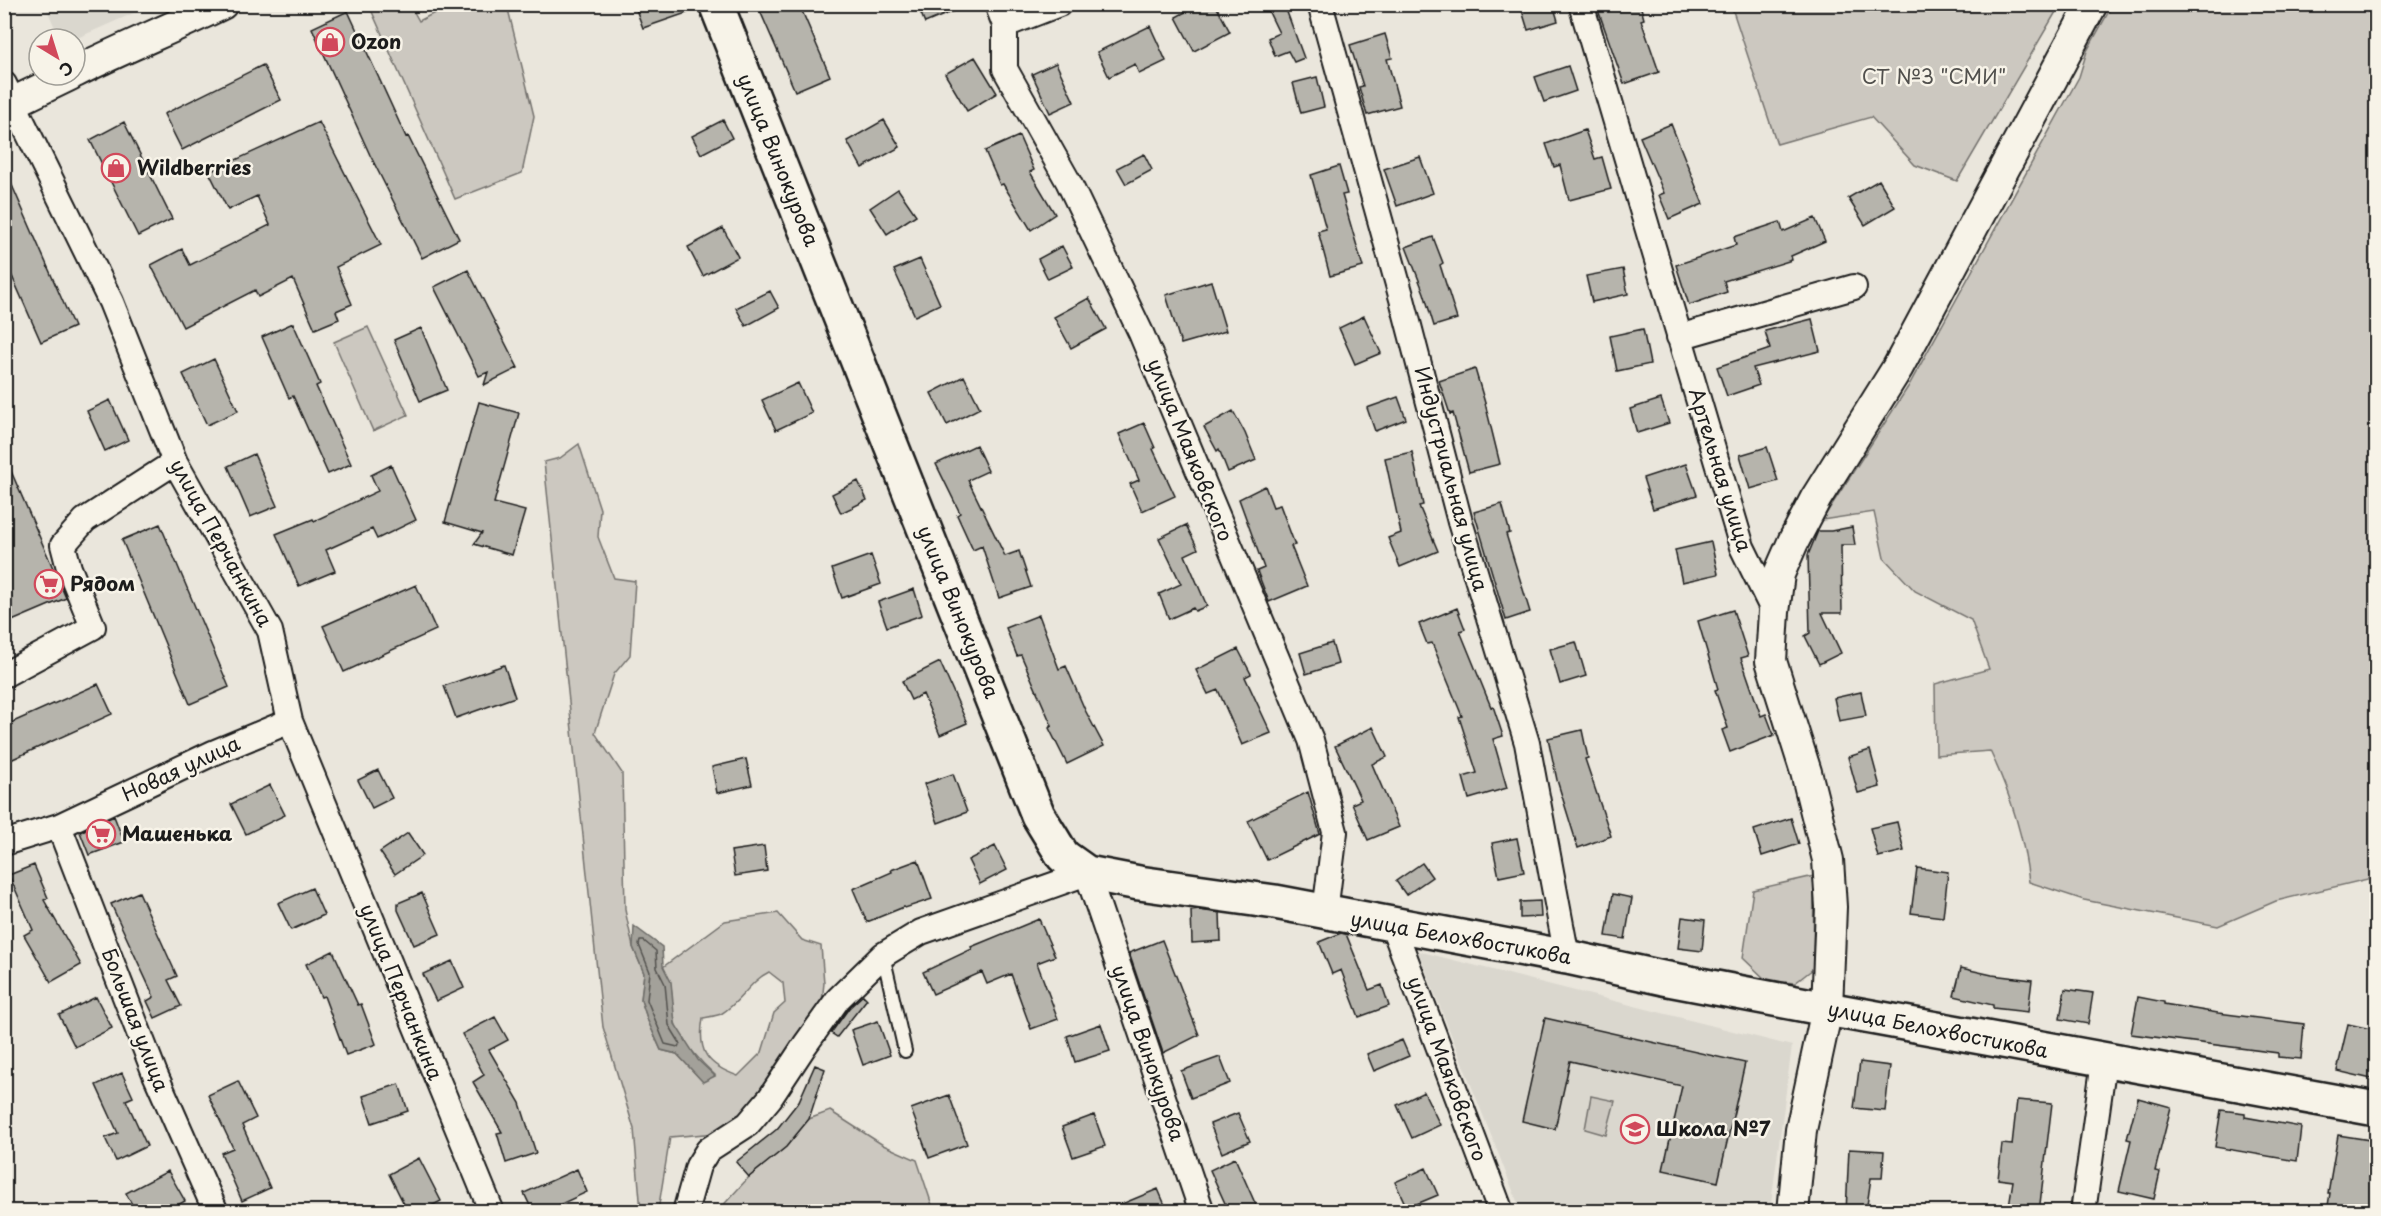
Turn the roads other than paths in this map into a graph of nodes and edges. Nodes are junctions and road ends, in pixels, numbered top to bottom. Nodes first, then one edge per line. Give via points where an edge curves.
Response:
1 (222, 4) edge
2 (716, 4) edge
3 (1059, 4) edge
4 (1320, 4) edge
5 (1581, 4) edge
6 (2092, 4) edge
7 (1001, 15) edge
8 (87, 66) edge
9 (38, 87) edge
10 (8, 98) edge
11 (1854, 287) dead end
12 (1679, 337) junction
13 (175, 462) junction
14 (1774, 612) junction
15 (4, 675) edge
16 (290, 721) junction
17 (59, 826) junction
18 (4, 843) edge
19 (1087, 873) junction
20 (1325, 912) junction
21 (1394, 926) junction
22 (883, 955) junction
23 (1567, 957) junction
24 (1827, 1010) junction
25 (905, 1051) dead end
26 (2104, 1061) junction
27 (2376, 1109) edge
28 (216, 1212) edge
29 (492, 1212) edge
30 (685, 1212) edge
31 (1202, 1212) edge
32 (1501, 1212) edge
33 (1793, 1212) edge
34 (2083, 1212) edge

1 - 8 street
2 - 19 main road, улица Винокурова via 1038,815 1063,856
3 - 7 street
4 - 23 street, Индустриальная улица via 1460,522 1527,742
5 - 12 street, Артельная улица
6 - 14 street via 1898,367 1816,498 1779,574
7 - 20 street, улица Маяковского via 1005,69 1068,181 1141,333 1311,740 1335,832
9 - 10 street
10 - 13 street, улица Перчанкина via 111,302
11 - 12 street
12 - 14 street, Артельная улица via 1742,547
13 - 15 street via 85,520 63,545 93,627
13 - 16 street, улица Перчанкина via 270,631
14 - 24 street, Артельная улица via 1771,661 1806,772 1828,860 1831,907
16 - 17 street, Новая улица
16 - 29 street, улица Перчанкина
17 - 18 street, Новая улица
17 - 28 street, Большая улица via 155,1074
19 - 20 main road, улица Белохвостикова
19 - 22 street via 921,932
19 - 31 street, улица Винокурова
20 - 21 main road, улица Белохвостикова
21 - 23 main road, улица Белохвостикова
21 - 32 street, улица Маяковского
22 - 25 lane
22 - 30 street via 838,999 771,1098 748,1124 708,1150 698,1166
23 - 24 main road, улица Белохвостикова
24 - 26 main road, улица Белохвостикова
24 - 33 street via 1802,1130
26 - 27 main road, улица Белохвостикова
26 - 34 street

